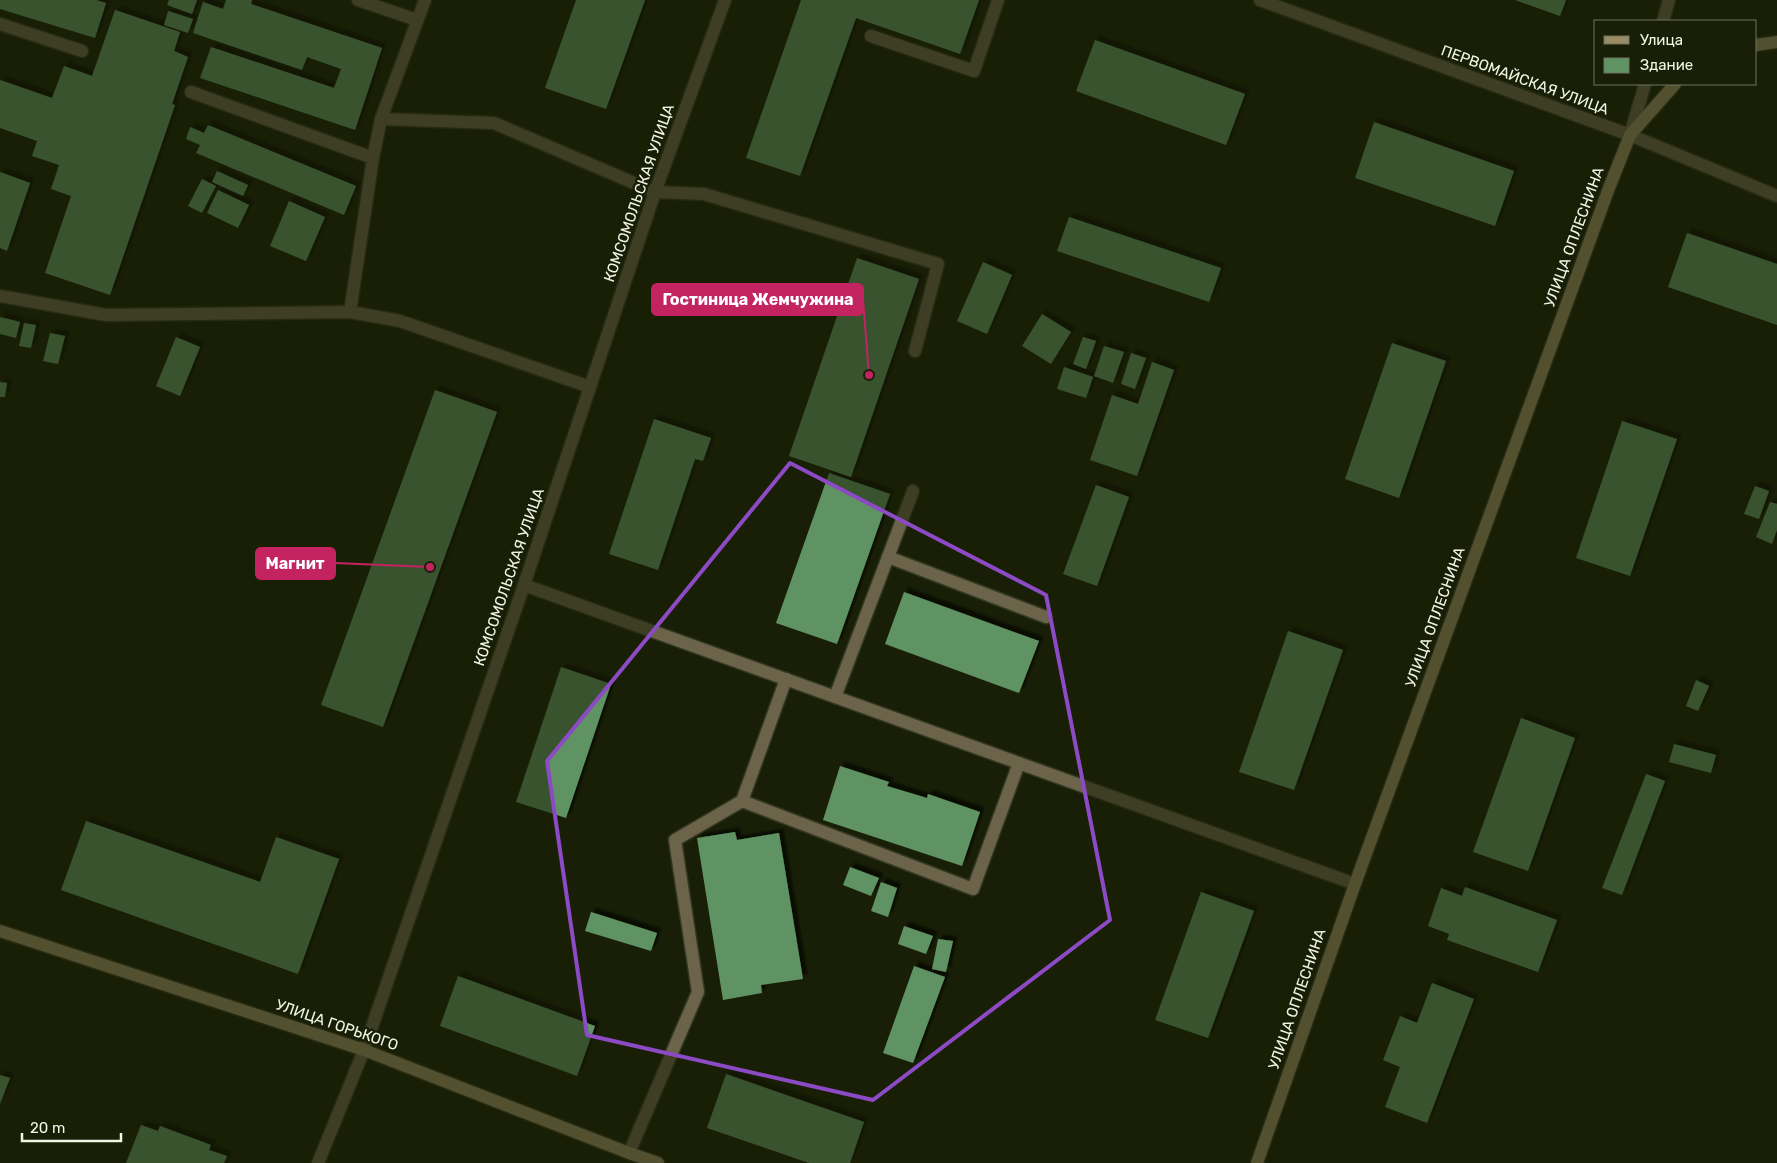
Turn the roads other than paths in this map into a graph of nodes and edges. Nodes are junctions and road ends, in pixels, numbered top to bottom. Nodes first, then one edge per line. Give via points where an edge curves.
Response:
1 (358, 0) edge
2 (425, 0) edge
3 (725, 0) edge
4 (998, 0) edge
5 (1260, 0) edge
6 (1669, 0) edge
7 (417, 20) junction
8 (1663, 20) edge
9 (0, 24) edge
10 (871, 36) dead end
11 (1777, 42) edge
12 (1757, 45) edge
13 (82, 52) dead end
14 (1645, 85) edge
15 (1674, 85) edge
16 (191, 92) dead end
17 (381, 119) junction
18 (1630, 135) junction
19 (373, 158) junction
20 (655, 192) junction
21 (1777, 196) edge
22 (0, 296) edge
23 (350, 312) junction
24 (915, 351) dead end
25 (590, 386) junction
26 (913, 491) dead end
27 (888, 557) junction
28 (524, 585) junction
29 (1046, 617) dead end
30 (786, 679) junction
31 (835, 697) junction
32 (1019, 763) junction
33 (742, 801) junction
34 (1354, 884) junction
35 (0, 931) edge
36 (364, 1050) junction
37 (629, 1153) junction
38 (318, 1163) edge
39 (658, 1163) edge
40 (1257, 1163) edge

1 - 7 street
2 - 7 street
3 - 20 street, КОМСОМОЛЬСКАЯ УЛИЦА
4 - 10 street via 974,71
5 - 18 street, ПЕРВОМАЙСКАЯ УЛИЦА
6 - 8 street
7 - 17 street
9 - 13 street
11 - 12 main road
14 - 18 street, УЛИЦА ОПЛЕСНИНА
15 - 18 main road
16 - 19 street
17 - 19 street
17 - 20 street via 494,123
18 - 21 street, ПЕРВОМАЙСКАЯ УЛИЦА
18 - 34 main road, УЛИЦА ОПЛЕСНИНА
19 - 23 street
20 - 24 street via 704,194 938,264
20 - 25 street, КОМСОМОЛЬСКАЯ УЛИЦА
22 - 23 street via 106,315
23 - 25 street via 400,321
25 - 28 street, КОМСОМОЛЬСКАЯ УЛИЦА
26 - 27 street
27 - 29 street
27 - 31 street
28 - 30 street
28 - 36 street, КОМСОМОЛЬСКАЯ УЛИЦА
30 - 31 street
30 - 33 street
31 - 32 street
32 - 33 street via 973,888
32 - 34 street
33 - 37 street via 674,840 698,992
34 - 40 main road, УЛИЦА ОПЛЕСНИНА
35 - 36 main road, УЛИЦА ГОРЬКОГО
36 - 37 main road, УЛИЦА ГОРЬКОГО
36 - 38 street, КОМСОМОЛЬСКАЯ УЛИЦА
37 - 39 main road, УЛИЦА ГОРЬКОГО

